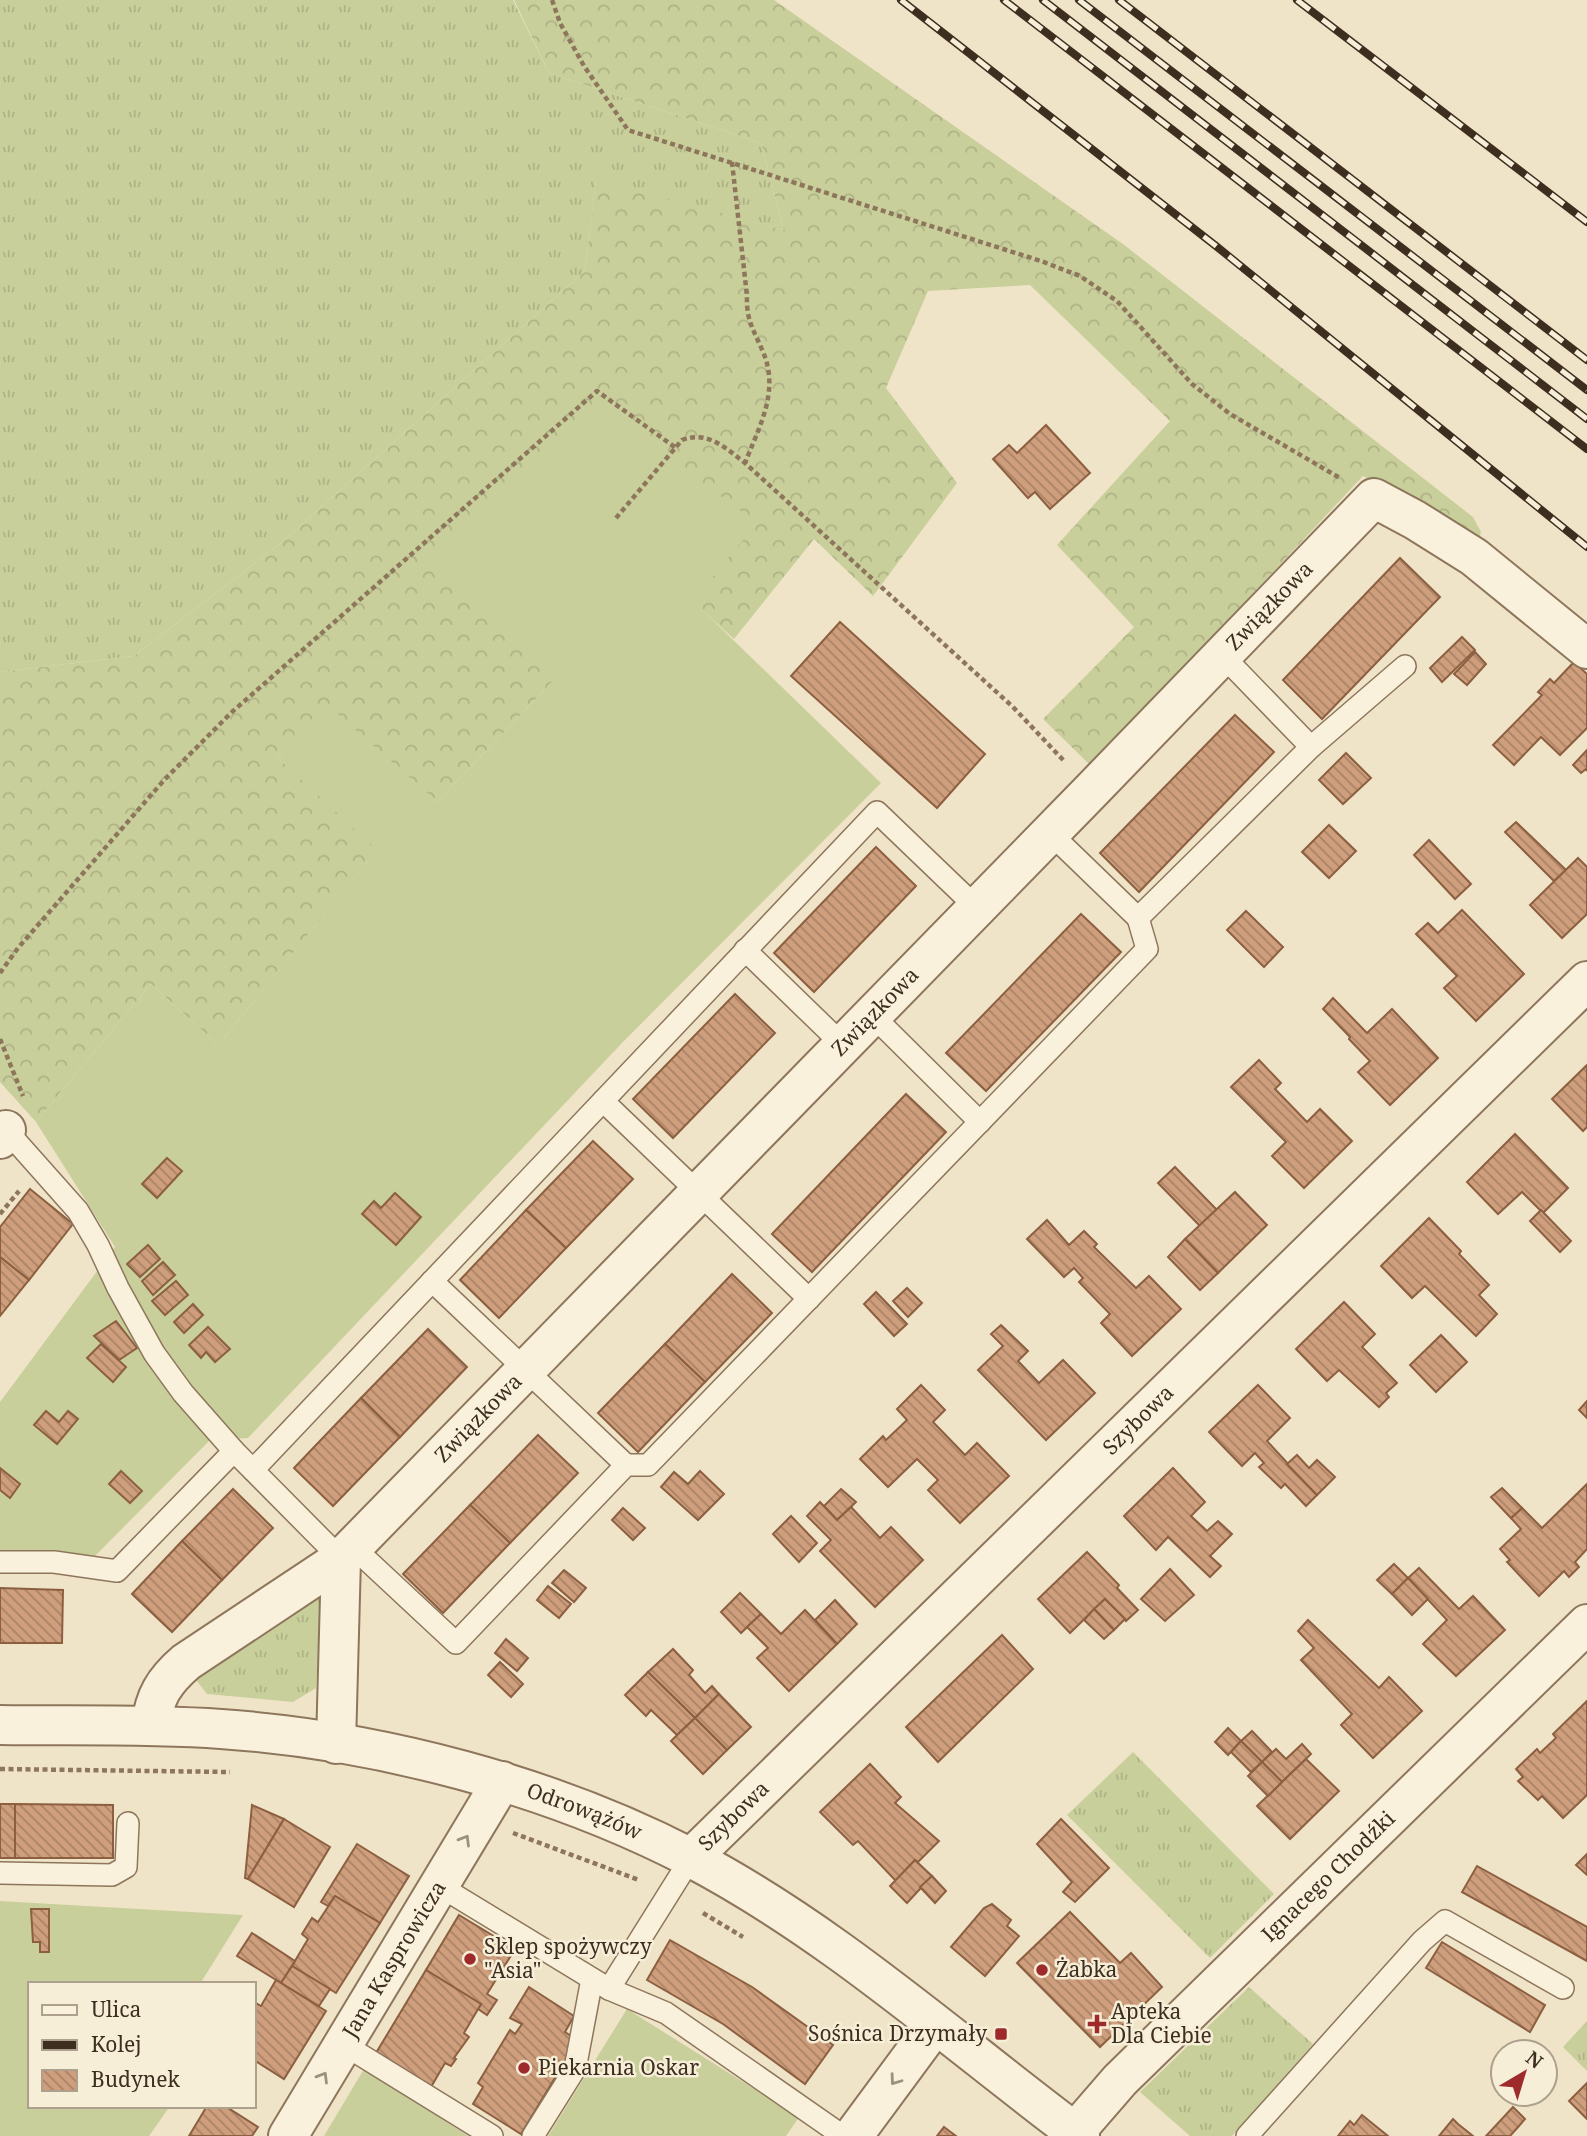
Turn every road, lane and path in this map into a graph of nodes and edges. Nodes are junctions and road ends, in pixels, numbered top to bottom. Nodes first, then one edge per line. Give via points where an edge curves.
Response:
1 (552, 0) edge
2 (732, 162) junction
3 (676, 448) junction
4 (745, 463) junction
5 (1374, 498) junction
6 (616, 518) dead end
7 (1587, 649) edge
8 (1222, 655) junction
9 (1405, 666) dead end
10 (1311, 747) junction
11 (1091, 791) junction
12 (1050, 833) junction
13 (977, 908) junction
14 (1138, 918) junction
15 (746, 950) junction
16 (0, 974) edge
17 (1587, 981) edge
18 (872, 1015) junction
19 (0, 1039) edge
20 (843, 1045) junction
21 (603, 1101) junction
22 (980, 1122) junction
23 (3, 1134) edge
24 (699, 1193) junction
25 (432, 1281) junction
26 (809, 1298) junction
27 (526, 1370) junction
28 (234, 1451) junction
29 (626, 1465) junction
30 (253, 1470) junction
31 (347, 1553) junction
32 (0, 1562) edge
33 (1587, 1624) edge
34 (0, 1726) edge
35 (151, 1726) junction
36 (336, 1744) junction
37 (0, 1769) edge
38 (234, 1772) dead end
39 (502, 1781) junction
40 (477, 1820) junction
41 (128, 1823) dead end
42 (691, 1858) junction
43 (0, 1873) edge
44 (438, 1885) junction
45 (669, 1893) junction
46 (751, 1942) dead end
47 (600, 1984) junction
48 (1563, 1988) dead end
49 (935, 2025) junction
50 (343, 2044) junction
51 (1077, 2134) edge
52 (288, 2136) edge
53 (492, 2136) edge
54 (533, 2136) edge
55 (843, 2136) edge
56 (853, 2136) edge
57 (1247, 2136) edge

1 - 2 path via 584,66 628,130
2 - 4 path via 747,314 765,355 770,382 767,408
2 - 5 path via 1080,276 1117,301 1192,384 1230,414
3 - 4 path via 692,436 707,437
3 - 6 path
3 - 16 path via 597,391 232,712 165,779
4 - 11 path via 1013,707
5 - 7 street via 1474,556
5 - 8 street, Związkowa
8 - 10 lane
8 - 11 street, Związkowa
9 - 10 lane
10 - 14 lane
11 - 12 street, Związkowa
12 - 13 street, Związkowa
12 - 14 lane
13 - 15 lane via 877,812
13 - 18 street, Związkowa
14 - 22 lane via 1147,949
15 - 20 lane
15 - 21 lane
17 - 42 street, Szybowa
18 - 20 street, Związkowa
18 - 22 lane
19 - 23 path via 26,1104
20 - 24 street, Związkowa
21 - 24 lane
21 - 25 lane
22 - 26 lane
23 - 28 lane via 78,1211 154,1353
24 - 26 lane
24 - 27 street, Związkowa
25 - 27 lane
25 - 30 lane
26 - 29 lane via 648,1465
27 - 29 lane
27 - 31 street, Związkowa
28 - 30 lane
28 - 32 lane via 117,1571 54,1562
29 - 31 lane via 456,1643
30 - 31 lane
31 - 35 street, Związkowa via 186,1662 168,1678 156,1701
31 - 36 street
33 - 51 street, Ignacego Chodźki via 1120,2080
34 - 35 street, Odrowążów
35 - 36 street, Odrowążów via 223,1729
36 - 39 street, Odrowążów
37 - 38 path
39 - 40 street, Jana Kasprowicza
39 - 42 street, Odrowążów via 594,1814
44 -> 40 street, Jana Kasprowicza
40 - 45 path
41 - 43 lane via 126,1867 112,1875
42 - 45 lane
42 - 49 street, Odrowążów via 794,1921
44 - 47 lane
44 - 50 street, Jana Kasprowicza
45 - 46 path
45 - 47 lane
47 - 54 lane via 575,2069
47 - 55 lane via 666,2013
48 - 57 lane via 1445,1921
49 - 51 street, Odrowążów
49 -> 56 street
52 -> 50 street, Jana Kasprowicza
50 - 53 lane

